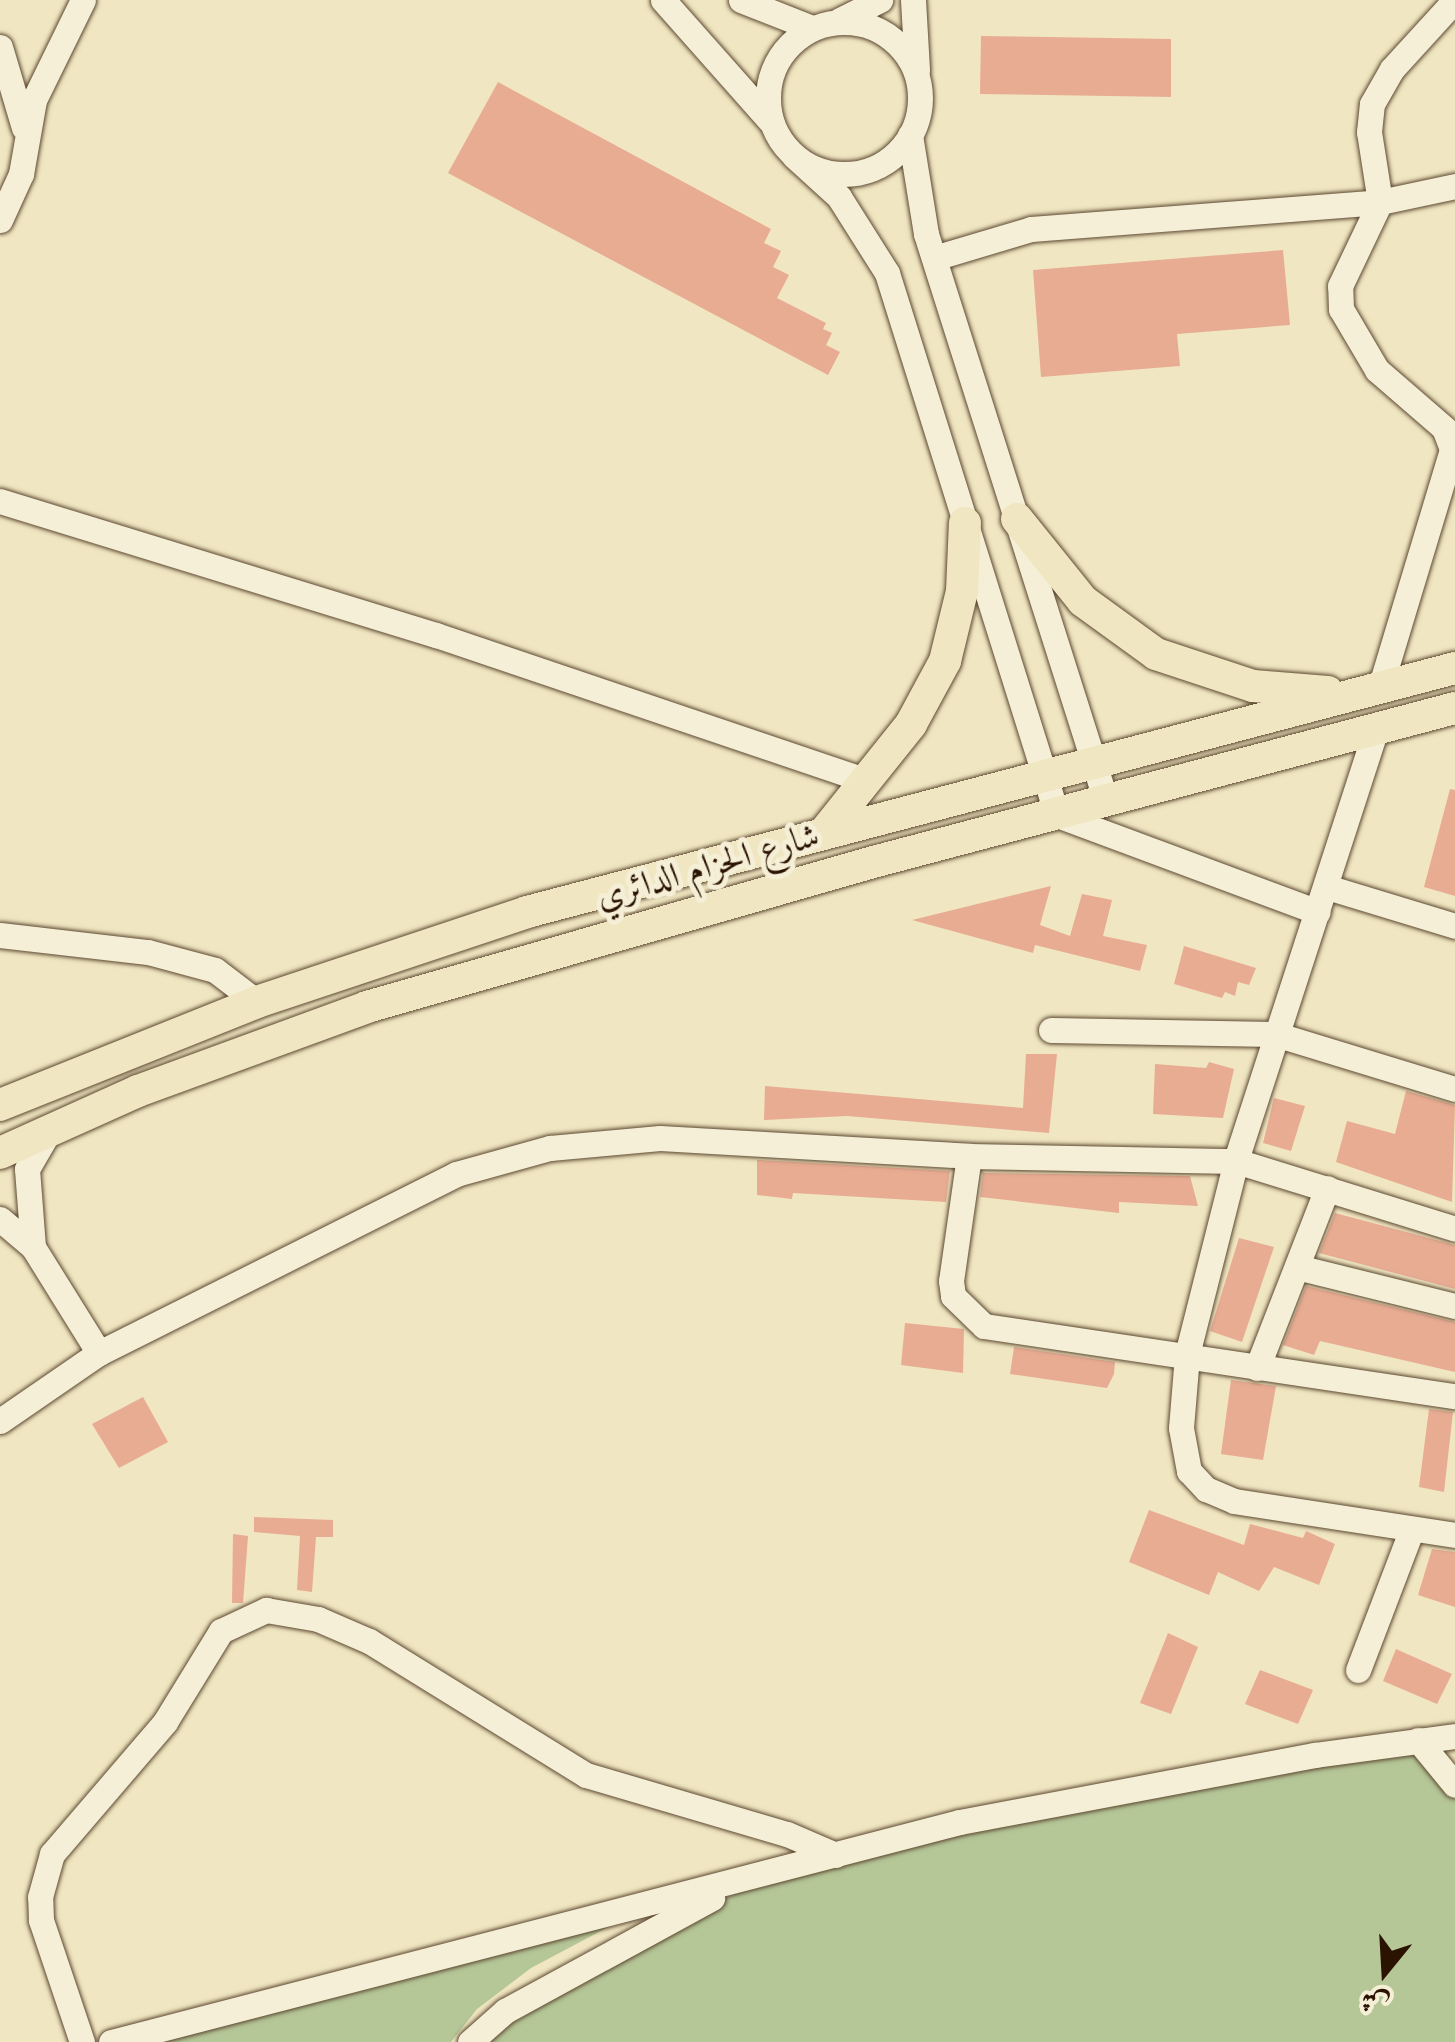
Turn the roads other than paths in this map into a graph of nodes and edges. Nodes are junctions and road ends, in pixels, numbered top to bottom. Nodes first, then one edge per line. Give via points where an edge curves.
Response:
1 (83, 0) edge
2 (663, 0) edge
3 (741, 0) edge
4 (880, 0) edge
5 (914, 0) edge
6 (1454, 0) edge
7 (821, 26) junction
8 (0, 47) edge
9 (918, 80) junction
10 (772, 125) junction
11 (910, 135) junction
12 (27, 146) junction
13 (794, 156) junction
14 (1455, 186) edge
15 (1380, 202) junction
16 (0, 220) edge
17 (934, 258) junction
18 (0, 501) edge
19 (1017, 518) junction
20 (965, 523) junction
21 (1455, 668) edge
22 (1374, 689) junction
23 (1455, 708) edge
24 (1376, 728) junction
25 (1094, 763) junction
26 (1044, 776) junction
27 (862, 779) junction
28 (1106, 801) junction
29 (1057, 815) junction
30 (823, 834) junction
31 (1327, 886) junction
32 (1318, 912) junction
33 (1455, 926) edge
34 (0, 935) edge
35 (257, 1002) junction
36 (1051, 1030) dead end
37 (1275, 1034) junction
38 (1455, 1090) edge
39 (0, 1105) edge
40 (49, 1131) junction
41 (0, 1152) edge
42 (969, 1156) junction
43 (1236, 1161) junction
44 (1326, 1188) junction
45 (0, 1218) edge
46 (1455, 1229) edge
47 (33, 1247) junction
48 (1296, 1266) junction
49 (1455, 1306) edge
50 (99, 1352) junction
51 (1187, 1355) junction
52 (1257, 1368) junction
53 (1455, 1396) edge
54 (0, 1420) edge
55 (1411, 1531) junction
56 (1455, 1535) edge
57 (1358, 1670) dead end
58 (1455, 1736) edge
59 (1418, 1740) junction
60 (1455, 1785) edge
61 (836, 1855) junction
62 (742, 1881) junction
63 (82, 2042) edge
64 (111, 2042) edge
65 (470, 2042) edge

1 - 12 street via 38,90
2 - 10 street
3 - 7 street
4 - 7 street
5 - 9 street
6 - 15 street via 1392,69 1372,104 1369,132
7 - 9 street via 885,34
7 - 10 street via 792,41 774,69 767,102
8 - 12 street via 15,82
9 - 11 street
10 - 13 street
11 - 13 street via 888,159 857,173 824,170
11 - 17 street via 919,210
12 - 16 street
13 - 20 street via 839,197 886,273
14 - 15 street
15 - 17 street via 1031,230
15 - 22 street via 1340,286 1341,309 1377,370 1444,428 1452,449
17 - 19 street
18 - 27 street via 436,636
19 - 22 main road via 1083,600 1156,654 1253,686
19 - 25 street
20 - 26 street
20 - 27 main road via 962,591 945,661 910,724
21 - 22 main road, شارع الحزام الدائري
22 - 25 main road, شارع الحزام الدائري
23 - 24 main road, شارع الحزام الدائري
24 - 28 main road, شارع الحزام الدائري
24 - 31 street
25 - 26 main road, شارع الحزام الدائري
25 - 28 street
26 - 29 street
26 - 30 main road, شارع الحزام الدائري
27 - 30 main road
28 - 29 main road, شارع الحزام الدائري
29 - 32 street
29 - 40 main road, شارع الحزام الدائري via 367,1006
30 - 35 main road, شارع الحزام الدائري via 527,912
31 - 32 street
31 - 33 street
32 - 37 street
34 - 35 street via 165,956 215,970
35 - 39 main road, شارع الحزام الدائري
36 - 37 street
37 - 38 street
37 - 43 street
40 - 41 main road, شارع الحزام الدائري
40 - 47 street via 27,1170
42 - 43 street
42 - 50 street via 660,1138 550,1148 456,1174
42 - 51 street via 951,1281 964,1311 997,1330
43 - 44 street
43 - 51 street
44 - 46 street
44 - 48 street
45 - 47 street
47 - 50 street
48 - 49 street
48 - 52 street
50 - 54 street
51 - 52 street
51 - 55 street via 1180,1428 1189,1471 1206,1489 1234,1500
52 - 53 street
55 - 56 street
55 - 57 street
58 - 59 street
59 - 60 street
59 - 61 street via 960,1822
61 - 62 street
61 - 63 street via 787,1834 586,1775 370,1640 266,1610 220,1631 165,1722 52,1854 41,1920
62 - 64 street
62 - 65 street via 505,2011

